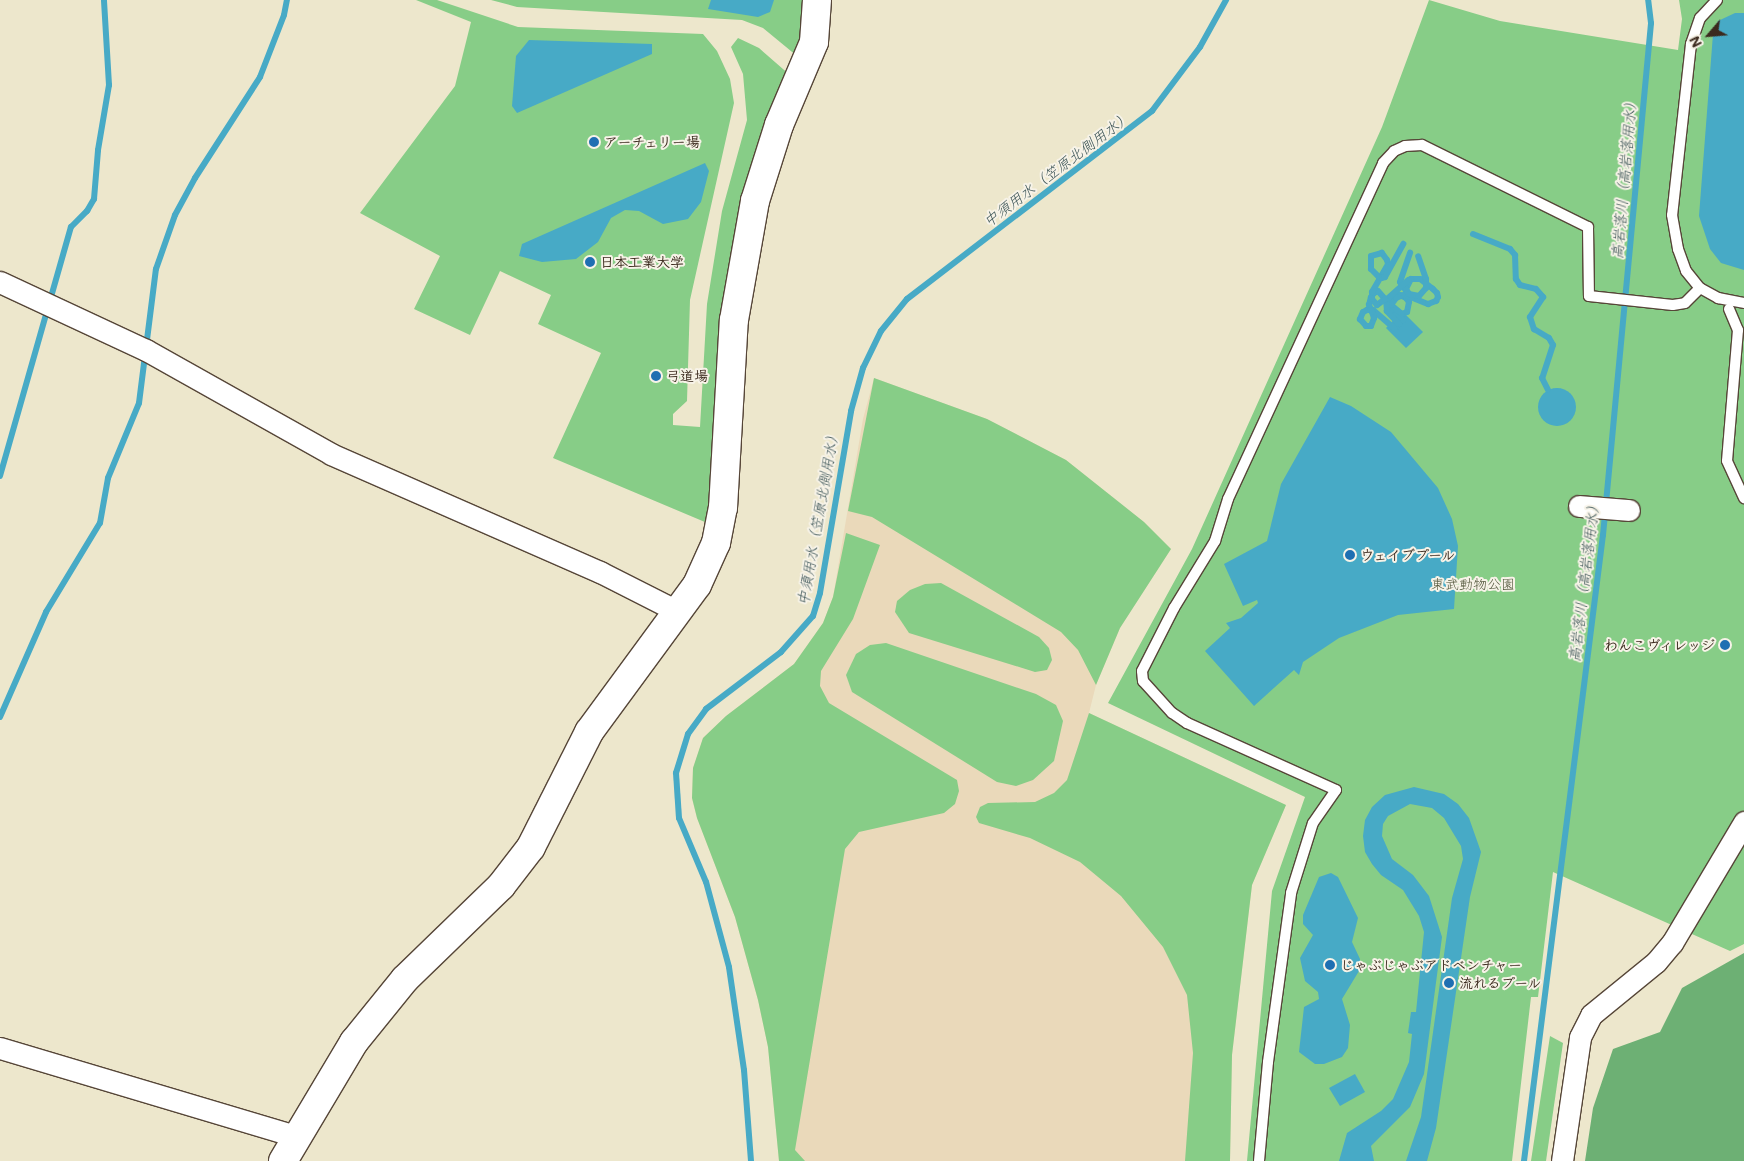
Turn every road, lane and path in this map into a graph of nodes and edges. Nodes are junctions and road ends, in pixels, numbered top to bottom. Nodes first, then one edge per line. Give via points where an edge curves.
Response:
1 (817, 0) edge
2 (1717, 0) edge
3 (0, 282) edge
4 (1700, 288) junction
5 (1718, 298) junction
6 (1744, 303) edge
7 (1729, 309) junction
8 (1744, 329) edge
9 (1744, 349) edge
10 (1734, 364) junction
11 (1744, 498) edge
12 (1579, 506) dead end
13 (1629, 510) dead end
14 (677, 611) junction
15 (1744, 822) edge
16 (0, 1048) edge
17 (298, 1137) junction
18 (282, 1161) edge
19 (1259, 1161) edge
20 (1562, 1161) edge

1 - 14 street via 814,42 779,124 754,201 734,320 723,508 716,543 697,585
2 - 4 lane via 1700,18 1691,44 1672,215 1686,271
3 - 14 street via 146,350 331,454 600,572
4 - 5 lane
4 - 19 lane via 1685,303 1588,296 1588,227 1422,145 1413,144 1394,151 1383,163 1237,481 1215,541 1174,608 1142,671 1144,681 1172,713 1187,723 1336,790 1313,822 1291,893 1268,1062
5 - 6 lane
5 - 7 lane
7 - 8 lane
7 - 10 lane via 1738,330
9 - 10 lane
10 - 11 lane via 1727,461
12 - 13 street
14 - 17 street via 589,732 531,847 502,886 405,979 354,1042
15 - 20 street via 1672,942 1656,962 1591,1015 1580,1037
16 - 17 street
17 - 18 street

